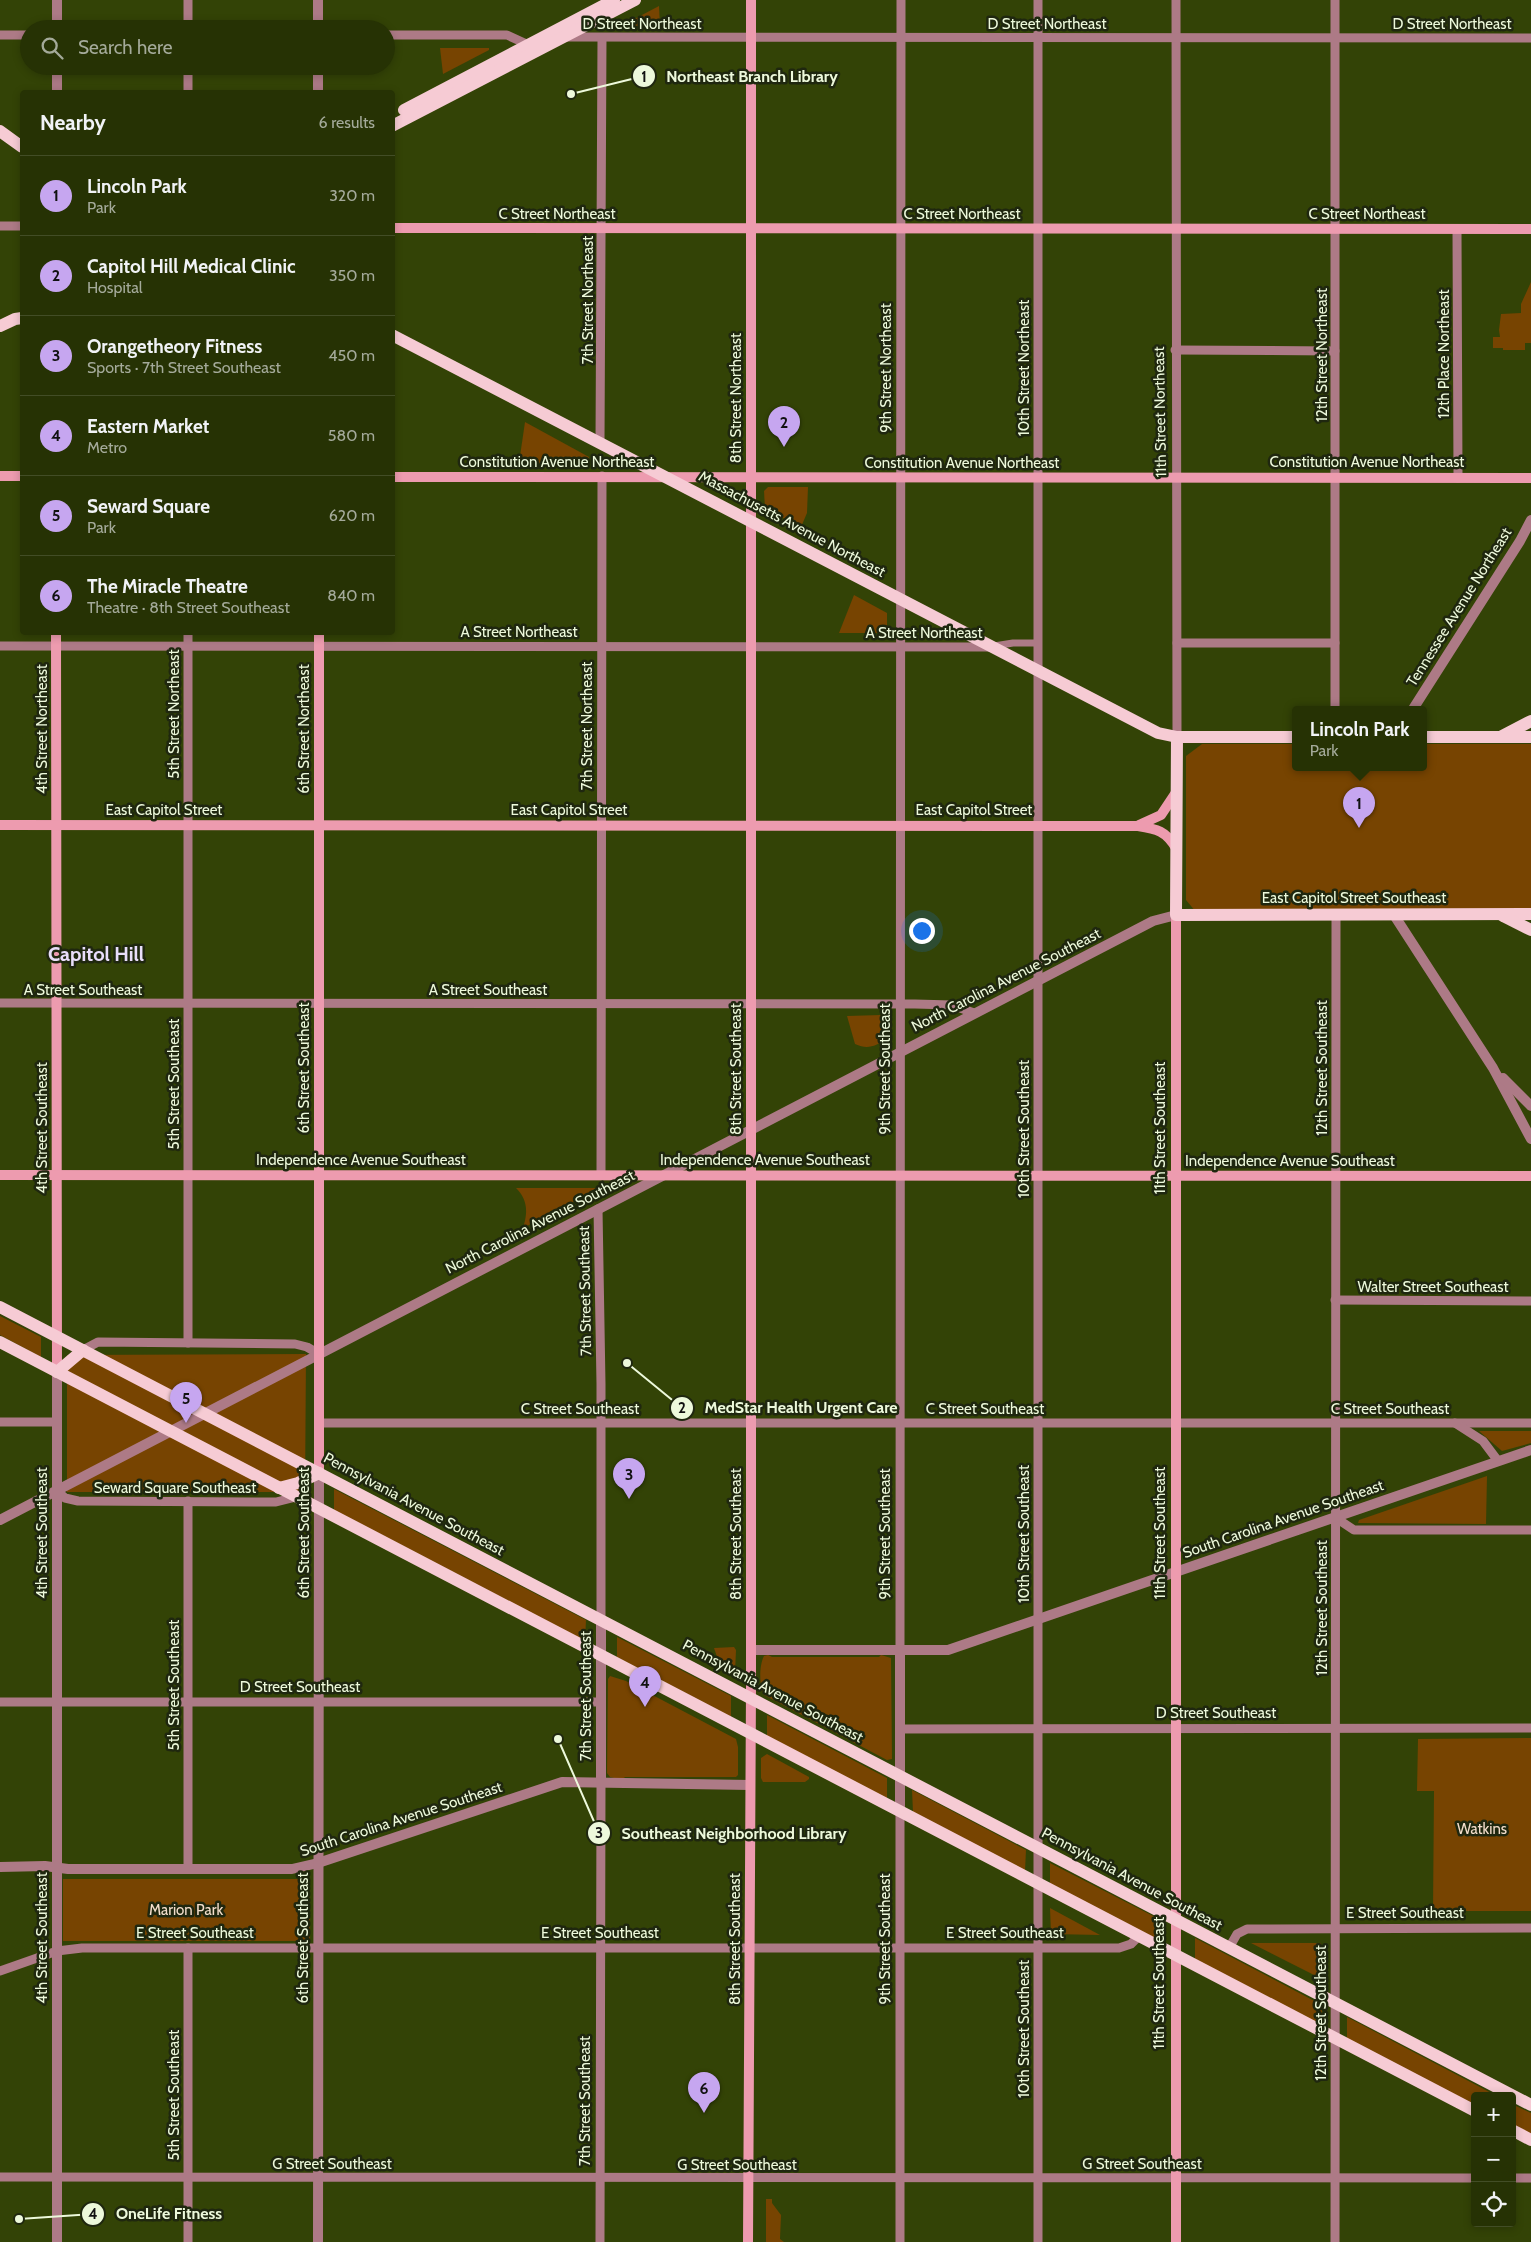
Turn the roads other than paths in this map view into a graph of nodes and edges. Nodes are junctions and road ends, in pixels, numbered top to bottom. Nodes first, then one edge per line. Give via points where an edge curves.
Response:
1 (57, 0) edge
2 (188, 0) edge
3 (318, 0) edge
4 (635, 0) edge
5 (751, 0) edge
6 (901, 0) edge
7 (1038, 0) edge
8 (1176, 0) edge
9 (1335, 0) edge
10 (608, 4) edge
11 (57, 20) edge
12 (188, 20) edge
13 (318, 20) edge
14 (0, 35) edge
15 (20, 35) edge
16 (395, 35) edge
17 (562, 37) junction
18 (602, 38) junction
19 (751, 38) junction
20 (900, 38) junction
21 (1038, 38) junction
22 (1176, 38) junction
23 (1335, 38) junction
24 (1531, 38) edge
25 (534, 47) junction
26 (57, 75) edge
27 (188, 75) edge
28 (318, 75) edge
29 (57, 90) edge
30 (188, 90) edge
31 (318, 90) edge
32 (395, 115) edge
33 (395, 124) edge
34 (0, 130) edge
35 (20, 135) edge
36 (20, 145) edge
37 (0, 226) edge
38 (20, 226) edge
39 (395, 228) edge
40 (602, 229) junction
41 (751, 229) junction
42 (900, 229) junction
43 (1038, 229) junction
44 (1176, 229) junction
45 (1336, 229) junction
46 (1531, 229) edge
47 (1457, 230) junction
48 (20, 315) edge
49 (0, 326) edge
50 (395, 337) edge
51 (1176, 350) junction
52 (1335, 351) junction
53 (600, 443) junction
54 (0, 476) edge
55 (20, 476) edge
56 (602, 476) junction
57 (395, 477) edge
58 (666, 477) junction
59 (751, 478) junction
60 (900, 478) junction
61 (1038, 478) junction
62 (1177, 478) junction
63 (1336, 478) junction
64 (1458, 478) junction
65 (1531, 478) edge
66 (1531, 520) edge
67 (752, 522) junction
68 (1531, 536) edge
69 (1520, 541) junction
70 (900, 599) junction
71 (56, 635) edge
72 (188, 635) edge
73 (319, 635) edge
74 (1038, 643) junction
75 (1177, 643) junction
76 (1335, 643) junction
77 (0, 646) edge
78 (56, 646) junction
79 (188, 646) junction
80 (319, 646) junction
81 (601, 646) junction
82 (750, 646) junction
83 (900, 646) junction
84 (991, 647) junction
85 (1038, 671) junction
86 (1335, 706) edge
87 (1415, 706) edge
88 (1531, 721) edge
89 (1177, 737) junction
90 (1292, 737) edge
91 (1427, 737) edge
92 (1500, 737) junction
93 (1531, 737) edge
94 (1177, 791) junction
95 (0, 825) edge
96 (57, 825) junction
97 (188, 825) junction
98 (319, 825) junction
99 (601, 825) junction
100 (751, 825) junction
101 (900, 825) junction
102 (1177, 825) joint
103 (1038, 826) junction
104 (1138, 826) junction
105 (1178, 851) junction
106 (1501, 914) junction
107 (1531, 914) edge
108 (1176, 915) junction
109 (1336, 915) junction
110 (1394, 915) junction
111 (1531, 930) edge
112 (1038, 980) junction
113 (0, 1003) edge
114 (57, 1004) junction
115 (188, 1004) junction
116 (319, 1004) junction
117 (601, 1004) junction
118 (751, 1004) junction
119 (900, 1004) junction
120 (974, 1013) junction
121 (900, 1052) junction
122 (1493, 1068) junction
123 (1531, 1106) edge
124 (751, 1129) junction
125 (1531, 1139) edge
126 (0, 1175) edge
127 (57, 1175) junction
128 (188, 1175) junction
129 (318, 1175) junction
130 (751, 1175) junction
131 (1037, 1175) junction
132 (601, 1176) junction
133 (662, 1176) junction
134 (899, 1176) junction
135 (1176, 1176) junction
136 (1335, 1176) junction
137 (1531, 1176) edge
138 (598, 1209) junction
139 (1335, 1300) junction
140 (1531, 1301) edge
141 (0, 1307) edge
142 (57, 1336) junction
143 (0, 1342) edge
144 (188, 1343) junction
145 (83, 1350) junction
146 (319, 1354) junction
147 (57, 1372) junction
148 (205, 1413) junction
149 (0, 1422) edge
150 (57, 1422) junction
151 (1038, 1422) junction
152 (1176, 1422) junction
153 (319, 1423) junction
154 (601, 1423) junction
155 (751, 1423) junction
156 (900, 1423) junction
157 (1335, 1423) junction
158 (1455, 1423) junction
159 (1531, 1423) edge
160 (170, 1431) junction
161 (1531, 1450) edge
162 (1498, 1461) junction
163 (319, 1473) junction
164 (279, 1488) junction
165 (57, 1490) junction
166 (296, 1496) junction
167 (188, 1502) junction
168 (319, 1509) junction
169 (1336, 1518) junction
170 (0, 1520) edge
171 (1531, 1530) edge
172 (1176, 1571) junction
173 (1037, 1618) junction
174 (601, 1620) junction
175 (751, 1650) junction
176 (900, 1650) junction
177 (601, 1656) junction
178 (751, 1698) junction
179 (0, 1702) edge
180 (57, 1702) junction
181 (188, 1702) junction
182 (318, 1702) junction
183 (601, 1702) junction
184 (1176, 1728) junction
185 (1531, 1728) edge
186 (900, 1729) junction
187 (1038, 1729) junction
188 (1335, 1729) junction
189 (750, 1733) junction
190 (900, 1776) junction
191 (601, 1783) junction
192 (750, 1785) junction
193 (900, 1812) junction
194 (1038, 1848) junction
195 (318, 1863) junction
196 (0, 1867) edge
197 (57, 1868) junction
198 (188, 1869) junction
199 (1038, 1884) junction
200 (1176, 1920) junction
201 (1531, 1928) edge
202 (1335, 1929) junction
203 (1139, 1936) junction
204 (188, 1948) junction
205 (318, 1948) junction
206 (600, 1948) junction
207 (750, 1948) junction
208 (900, 1948) junction
209 (1038, 1948) junction
210 (1229, 1948) junction
211 (57, 1951) junction
212 (1176, 1955) junction
213 (0, 1971) edge
214 (1335, 2003) junction
215 (1335, 2039) junction
216 (1531, 2105) edge
217 (1471, 2109) edge
218 (1516, 2132) edge
219 (1531, 2140) edge
220 (0, 2177) edge
221 (57, 2177) junction
222 (318, 2177) junction
223 (188, 2178) junction
224 (600, 2178) junction
225 (1176, 2178) junction
226 (1335, 2178) junction
227 (1471, 2178) edge
228 (1516, 2178) edge
229 (1531, 2178) edge
230 (748, 2179) junction
231 (900, 2179) junction
232 (1038, 2179) junction
233 (57, 2242) edge
234 (188, 2242) edge
235 (318, 2242) edge
236 (600, 2242) edge
237 (748, 2242) edge
238 (900, 2242) edge
239 (1038, 2242) edge
240 (1176, 2242) edge
241 (1335, 2242) edge

1 - 11 street
2 - 12 street
3 - 13 street
4 - 10 main road
5 - 19 main road, 8th Street Northeast
6 - 20 street, 9th Street Northeast
7 - 21 street, 10th Street Northeast
8 - 22 street, 11th Street Northeast
9 - 23 street, 12th Street Northeast
10 - 17 main road
10 - 25 main road
14 - 15 street
16 - 25 street via 507,35
17 - 18 street, D Street Northeast
17 - 25 main road
18 - 19 street, D Street Northeast
18 - 40 street, 7th Street Northeast
19 - 20 street, D Street Northeast
19 - 41 main road, 8th Street Northeast
20 - 21 street, D Street Northeast
20 - 42 street, 9th Street Northeast
21 - 22 street, D Street Northeast
21 - 43 street, 10th Street Northeast
22 - 23 street, D Street Northeast
22 - 44 street, 11th Street Northeast
23 - 24 street, D Street Northeast
23 - 45 street, 12th Street Northeast
25 - 32 main road
25 - 33 main road
26 - 29 street
27 - 30 street
28 - 31 street
34 - 35 main road
34 - 36 main road
37 - 38 street
39 - 40 main road, C Street Northeast
40 - 41 main road, C Street Northeast
40 - 53 street, 7th Street Northeast
41 - 42 main road, C Street Northeast
41 - 59 main road, 8th Street Northeast
42 - 43 main road, C Street Northeast
42 - 60 street, 9th Street Northeast
43 - 44 main road, C Street Northeast
43 - 61 street, 10th Street Northeast
44 - 45 main road, C Street Northeast
44 - 51 street, 11th Street Northeast
45 - 47 main road, C Street Northeast
45 - 52 street, 12th Street Northeast
46 - 47 main road, C Street Northeast
47 - 64 street, 12th Place Northeast
48 - 49 main road
50 - 53 main road, Massachusetts Avenue Northeast
51 - 52 street
51 - 62 street, 11th Street Northeast
52 - 63 street, 12th Street Northeast
53 - 58 main road, Massachusetts Avenue Northeast
54 - 55 main road
56 - 57 main road, Constitution Avenue Northeast
56 - 58 main road, Constitution Avenue Northeast
56 - 81 street, 7th Street Northeast
58 - 59 main road, Constitution Avenue Northeast
58 - 67 main road, Massachusetts Avenue Northeast
59 - 60 main road, Constitution Avenue Northeast
59 - 67 main road, 8th Street Northeast
60 - 61 main road, Constitution Avenue Northeast
60 - 70 street, 9th Street Northeast
61 - 62 main road, Constitution Avenue Northeast
61 - 74 street, 10th Street Northeast
62 - 63 main road, Constitution Avenue Northeast
62 - 75 street, 11th Street Northeast
63 - 64 main road, Constitution Avenue Northeast
63 - 76 street, 12th Street Northeast
64 - 65 main road, Constitution Avenue Northeast
66 - 69 street, Tennessee Avenue Northeast
67 - 70 main road, Massachusetts Avenue Northeast
67 - 82 main road, 8th Street Northeast
68 - 69 street
69 - 87 street, Tennessee Avenue Northeast
70 - 83 street, 9th Street Northeast
70 - 84 main road, Massachusetts Avenue Northeast
71 - 78 main road, 4th Street Northeast
72 - 79 street, 5th Street Northeast
73 - 80 main road, 6th Street Northeast
74 - 84 street, A Street Northeast
74 - 85 street, 10th Street Northeast
75 - 76 street
75 - 89 street, 11th Street Northeast
76 - 86 street, 12th Street Northeast
77 - 78 street, A Street Northeast
78 - 79 street, A Street Northeast
78 - 96 main road, 4th Street Northeast
79 - 80 street, A Street Northeast
79 - 97 street, 5th Street Northeast
80 - 81 street, A Street Northeast
80 - 98 main road, 6th Street Northeast
81 - 82 street, A Street Northeast
81 - 99 street, 7th Street Northeast
82 - 83 street, A Street Northeast
82 - 100 main road, 8th Street Northeast
83 - 84 street, A Street Northeast
83 - 101 street, 9th Street Northeast
84 - 85 main road, Massachusetts Avenue Northeast
85 - 89 main road, Massachusetts Avenue Northeast via 1148,728
85 - 103 street, 10th Street Northeast
88 - 92 main road
89 - 90 main road, Massachusetts Avenue Northeast
89 - 94 main road, 11th Street Northeast
91 - 92 main road
92 - 93 main road
94 - 102 main road, 11th Street Northeast
94 - 104 main road via 1162,815
95 - 96 main road, East Capitol Street
96 - 97 main road, East Capitol Street
96 - 114 main road, 4th Street Southeast
97 - 98 main road, East Capitol Street
97 - 115 street, 5th Street Southeast
98 - 99 main road, East Capitol Street
98 - 116 main road, 6th Street Southeast
99 - 100 main road, East Capitol Street
99 - 117 street
100 - 101 main road, East Capitol Street
100 - 118 main road, 8th Street Southeast
101 - 103 main road, East Capitol Street
101 - 119 street, 9th Street Southeast
102 - 105 main road, 11th Street Southeast
103 - 104 main road, East Capitol Street
103 - 112 street, 10th Street Southeast
104 - 105 main road via 1162,831
105 - 108 main road, 11th Street Southeast
106 - 107 main road, East Capitol Street Southeast
106 - 110 main road, East Capitol Street Southeast
106 - 111 main road
108 - 109 main road, East Capitol Street Southeast
108 - 112 street, North Carolina Avenue Southeast via 1153,921
108 - 135 main road, 11th Street Southeast
109 - 110 main road, East Capitol Street Southeast
109 - 136 street, 12th Street Southeast
110 - 122 street
112 - 120 street, North Carolina Avenue Southeast
112 - 131 street, 10th Street Southeast
113 - 114 street, A Street Southeast
114 - 115 street, A Street Southeast
114 - 127 main road, 4th Street Southeast
115 - 116 street, A Street Southeast
115 - 128 street, 5th Street Southeast
116 - 117 street, A Street Southeast
116 - 129 main road, 6th Street Southeast
117 - 118 street, A Street Southeast
117 - 132 street
118 - 119 street, A Street Southeast
118 - 124 main road, 8th Street Southeast
119 - 120 street, A Street Southeast via 952,1005
119 - 121 street, 9th Street Southeast
120 - 121 street, North Carolina Avenue Southeast
121 - 124 street, North Carolina Avenue Southeast
121 - 134 street, 9th Street Southeast
122 - 123 street
122 - 125 street
124 - 130 main road, 8th Street Southeast
124 - 133 street, North Carolina Avenue Southeast
126 - 127 main road, Independence Avenue Southeast
127 - 128 main road, Independence Avenue Southeast
127 - 142 main road, 4th Street Southeast
128 - 129 main road, Independence Avenue Southeast
128 - 144 street, 5th Street Southeast
129 - 132 main road, Independence Avenue Southeast
129 - 146 main road, 6th Street Southeast
130 - 133 main road, Independence Avenue Southeast
130 - 134 main road, Independence Avenue Southeast
130 - 155 main road, 8th Street Southeast
131 - 134 main road, Independence Avenue Southeast
131 - 135 main road, Independence Avenue Southeast
131 - 151 street, 10th Street Southeast
132 - 133 main road, Independence Avenue Southeast
133 - 138 street, North Carolina Avenue Southeast
134 - 156 street, 9th Street Southeast
135 - 136 main road, Independence Avenue Southeast
135 - 152 main road, 11th Street Southeast
136 - 137 main road, Independence Avenue Southeast
136 - 139 street, 12th Street Southeast
138 - 146 street, North Carolina Avenue Southeast
138 - 154 street, 7th Street Southeast
139 - 140 street, Walter Street Southeast
139 - 157 street, 12th Street Southeast
141 - 142 main road, Pennsylvania Avenue Southeast
142 - 145 main road, Pennsylvania Avenue Southeast
142 - 147 main road, 4th Street Southeast
143 - 147 main road
144 - 145 street via 98,1342
144 - 146 street via 296,1344
145 - 147 main road
145 - 148 main road, Pennsylvania Avenue Southeast
146 - 148 street, North Carolina Avenue Southeast
146 - 153 main road, 6th Street Southeast
147 - 150 street, 4th Street Southeast
147 - 160 main road
148 - 160 street, North Carolina Avenue Southeast
148 - 163 main road, Pennsylvania Avenue Southeast
149 - 150 street
150 - 165 street, 4th Street Southeast
151 - 152 street, C Street Southeast
151 - 156 street, C Street Southeast
151 - 173 street, 10th Street Southeast
152 - 157 street, C Street Southeast
152 - 172 main road, 11th Street Southeast
153 - 154 street, C Street Southeast
153 - 163 main road, 6th Street Southeast
154 - 155 street, C Street Southeast
154 - 174 street, 7th Street Southeast
155 - 156 street, C Street Southeast
155 - 175 main road, 8th Street Southeast
156 - 176 street, 9th Street Southeast
157 - 158 street, C Street Southeast
157 - 169 street, 12th Street Southeast
158 - 159 street, C Street Southeast
158 - 162 street via 1483,1441
160 - 164 main road
160 - 165 street, North Carolina Avenue Southeast
161 - 162 street, South Carolina Avenue Southeast
162 - 169 street, South Carolina Avenue Southeast
163 - 164 main road
163 - 168 street, 6th Street Southeast
163 - 174 main road, Pennsylvania Avenue Southeast
164 - 166 main road
165 - 167 street, Seward Square Southeast via 73,1501
165 - 170 street, North Carolina Avenue Southeast
165 - 180 street, 4th Street Southeast
166 - 167 street, Seward Square Southeast via 276,1502
166 - 168 main road
167 - 181 street, 5th Street Southeast
168 - 177 main road
168 - 182 street, 6th Street Southeast
169 - 171 street via 1354,1530
169 - 172 street, South Carolina Avenue Southeast
169 - 188 street, 12th Street Southeast
172 - 173 street, South Carolina Avenue Southeast
172 - 184 main road, 11th Street Southeast
173 - 176 street, South Carolina Avenue Southeast via 948,1650
173 - 187 street, 10th Street Southeast
174 - 177 street, 7th Street Southeast
174 - 178 main road, Pennsylvania Avenue Southeast
175 - 176 street
175 - 178 main road, 8th Street Southeast
176 - 186 street, 9th Street Southeast
177 - 183 street, 7th Street Southeast
177 - 189 main road
178 - 189 main road, 8th Street Southeast
178 - 190 main road, Pennsylvania Avenue Southeast
179 - 180 street, D Street Southeast
180 - 181 street, D Street Southeast
180 - 197 street, 4th Street Southeast
181 - 182 street, D Street Southeast
181 - 198 street, 5th Street Southeast
182 - 183 street, D Street Southeast
182 - 195 street, 6th Street Southeast
183 - 191 street, 7th Street Southeast
184 - 187 street, D Street Southeast
184 - 188 street, D Street Southeast
184 - 200 main road, 11th Street Southeast
185 - 188 street, D Street Southeast
186 - 187 street, D Street Southeast
186 - 190 street, 9th Street Southeast
187 - 194 street, 10th Street Southeast
188 - 202 street, 12th Street Southeast
189 - 192 main road, 8th Street Southeast
189 - 193 main road
190 - 193 street, 9th Street Southeast
190 - 194 main road, Pennsylvania Avenue Southeast
191 - 192 street
191 - 195 street, South Carolina Avenue Southeast via 562,1782
191 - 206 street, 7th Street Southeast
192 - 207 main road, 8th Street Southeast
193 - 199 main road
193 - 208 street, 9th Street Southeast
194 - 199 street, 10th Street Southeast
194 - 200 main road, Pennsylvania Avenue Southeast
195 - 198 street, South Carolina Avenue Southeast via 292,1869
195 - 205 street, 6th Street Southeast
196 - 197 street
197 - 198 street, South Carolina Avenue Southeast
197 - 211 street, 4th Street Southeast
199 - 203 main road
199 - 209 street, 10th Street Southeast
200 - 210 main road, Pennsylvania Avenue Southeast
200 - 212 main road, 11th Street Southeast
201 - 202 street, E Street Southeast
202 - 210 street, E Street Southeast via 1247,1930 1236,1934
202 - 214 street, 12th Street Southeast
203 - 209 street, E Street Southeast via 1122,1947
203 - 212 main road
204 - 205 street, E Street Southeast
204 - 211 street, E Street Southeast
204 - 223 street, 5th Street Southeast
205 - 206 street, E Street Southeast
205 - 222 street, 6th Street Southeast
206 - 207 street, E Street Southeast
206 - 224 street, 7th Street Southeast
207 - 208 street, E Street Southeast
207 - 230 main road, 8th Street Southeast
208 - 209 street, E Street Southeast
208 - 231 street, 9th Street Southeast
209 - 232 street, 10th Street Southeast
210 - 214 main road, Pennsylvania Avenue Southeast
211 - 213 street
211 - 221 street, 4th Street Southeast
212 - 215 main road
212 - 225 main road, 11th Street Southeast
214 - 215 street, 12th Street Southeast
214 - 216 main road, Pennsylvania Avenue Southeast
215 - 217 main road
215 - 226 street, 12th Street Southeast
218 - 219 main road
220 - 221 street, G Street Southeast
221 - 223 street, G Street Southeast
221 - 233 street, 4th Street Southeast
222 - 223 street, G Street Southeast
222 - 224 street, G Street Southeast
222 - 235 street, 6th Street Southeast
223 - 234 street, 5th Street Southeast
224 - 230 street, G Street Southeast
224 - 236 street, 7th Street Southeast
225 - 226 street, G Street Southeast
225 - 232 street, G Street Southeast
225 - 240 main road, 11th Street Southeast
226 - 227 street, G Street Southeast
226 - 241 street, 12th Street Southeast
228 - 229 street
230 - 231 street, G Street Southeast
230 - 237 main road, 8th Street Southeast
231 - 232 street, G Street Southeast
231 - 238 street, 9th Street Southeast
232 - 239 street, 10th Street Southeast

